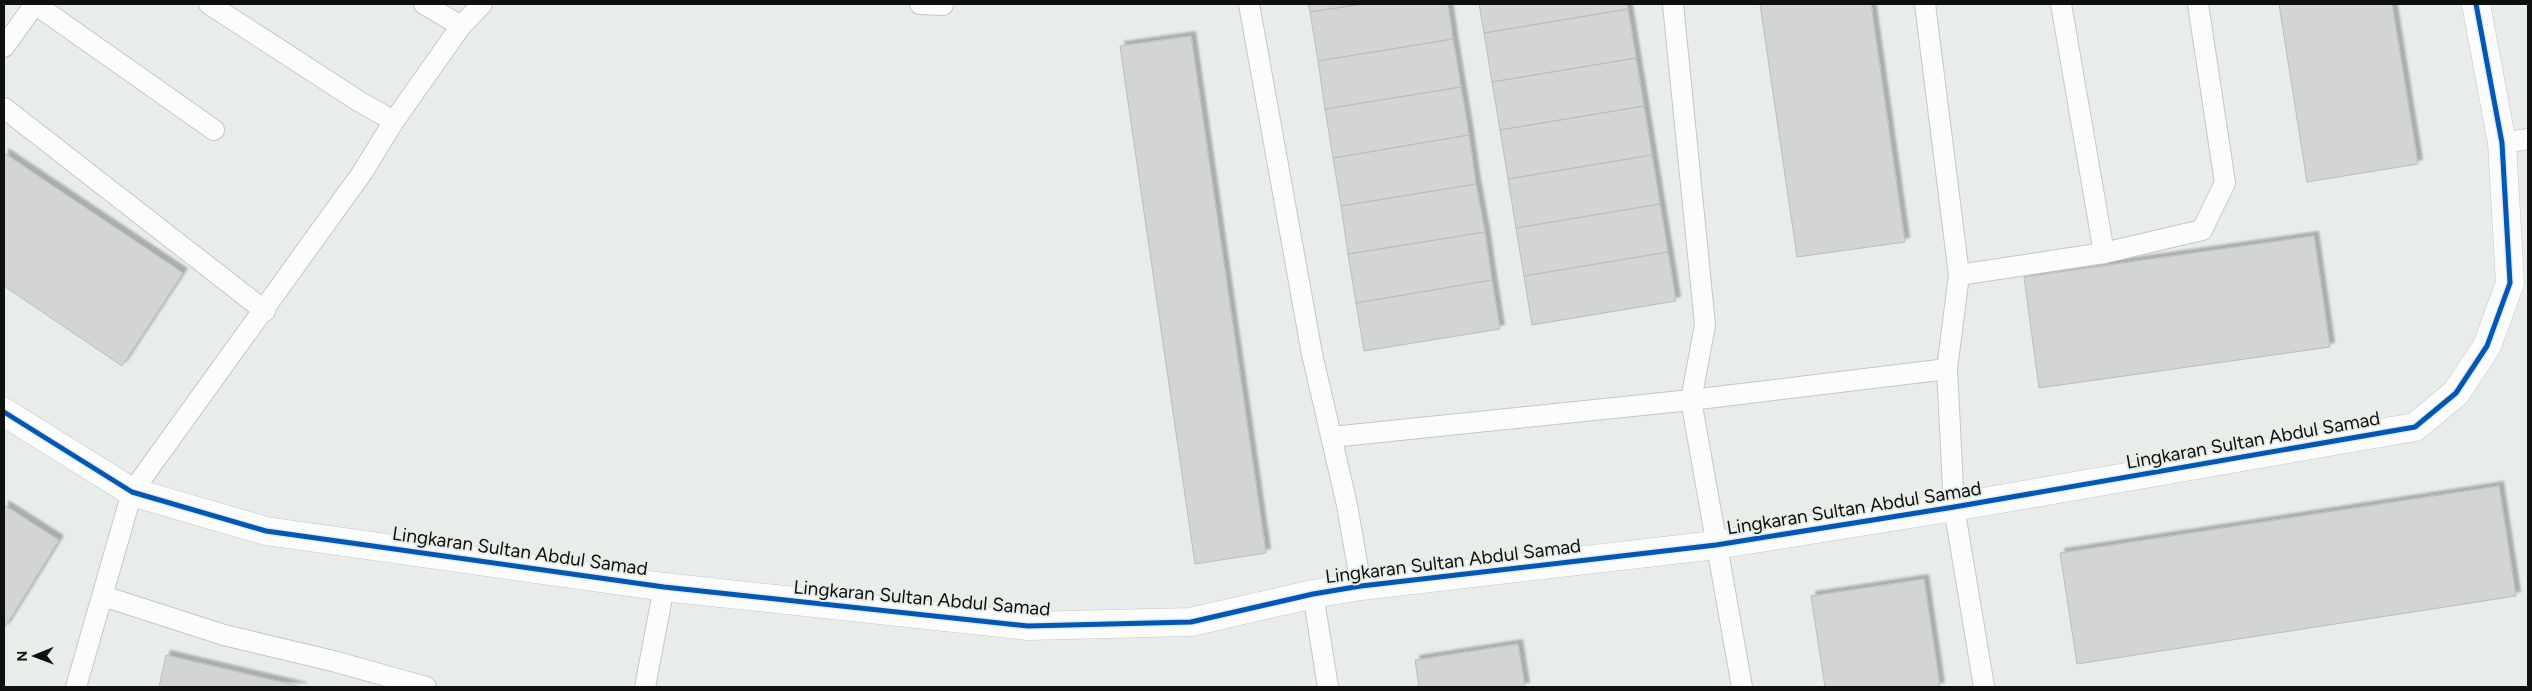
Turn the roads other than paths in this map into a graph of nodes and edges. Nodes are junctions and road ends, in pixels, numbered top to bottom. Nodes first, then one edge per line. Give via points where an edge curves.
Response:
1 (35, 4) edge
2 (209, 4) edge
3 (424, 4) edge
4 (482, 4) edge
5 (920, 4) edge
6 (1249, 4) edge
7 (1672, 4) edge
8 (1925, 4) edge
9 (2061, 4) edge
10 (2198, 4) edge
11 (2476, 4) edge
12 (942, 5) dead end
13 (461, 26) junction
14 (4, 47) edge
15 (4, 108) edge
16 (394, 121) junction
17 (214, 130) dead end
18 (2528, 139) edge
19 (2502, 143) junction
20 (2104, 254) junction
21 (1960, 275) junction
22 (265, 311) junction
23 (1947, 369) junction
24 (1691, 400) junction
25 (4, 412) edge
26 (1332, 437) junction
27 (132, 492) junction
28 (1954, 507) junction
29 (1716, 545) junction
30 (664, 586) junction
31 (1361, 586) junction
32 (1313, 594) junction
33 (103, 596) junction
34 (76, 687) edge
35 (426, 687) edge
36 (645, 687) edge
37 (1328, 687) edge
38 (1742, 687) edge
39 (1984, 687) edge

1 - 14 lane
1 - 17 lane
2 - 16 lane
3 - 13 lane
4 - 13 lane
5 - 12 lane
6 - 26 lane via 1310,344
7 - 24 lane via 1705,325
8 - 21 lane
9 - 20 lane
10 - 20 lane via 2225,183 2202,230
11 - 19 street, Lingkaran Sultan Abdul Samad
13 - 16 lane
15 - 22 lane
16 - 22 lane via 362,173
18 - 19 lane
19 - 28 street, Lingkaran Sultan Abdul Samad via 2510,283 2488,346 2456,393 2415,427
20 - 21 lane
21 - 23 lane
22 - 27 lane
23 - 24 lane
23 - 28 lane
24 - 26 lane
24 - 29 lane
25 - 27 street, Lingkaran Sultan Abdul Samad
26 - 31 lane via 1348,505
27 - 30 street, Lingkaran Sultan Abdul Samad via 266,530
27 - 33 lane
28 - 29 street, Lingkaran Sultan Abdul Samad
28 - 39 lane
29 - 31 street, Lingkaran Sultan Abdul Samad
29 - 38 lane
30 - 32 street, Lingkaran Sultan Abdul Samad via 1028,626 1191,622
30 - 36 lane
31 - 32 street, Lingkaran Sultan Abdul Samad
32 - 37 lane
33 - 34 lane
33 - 35 lane via 224,635

